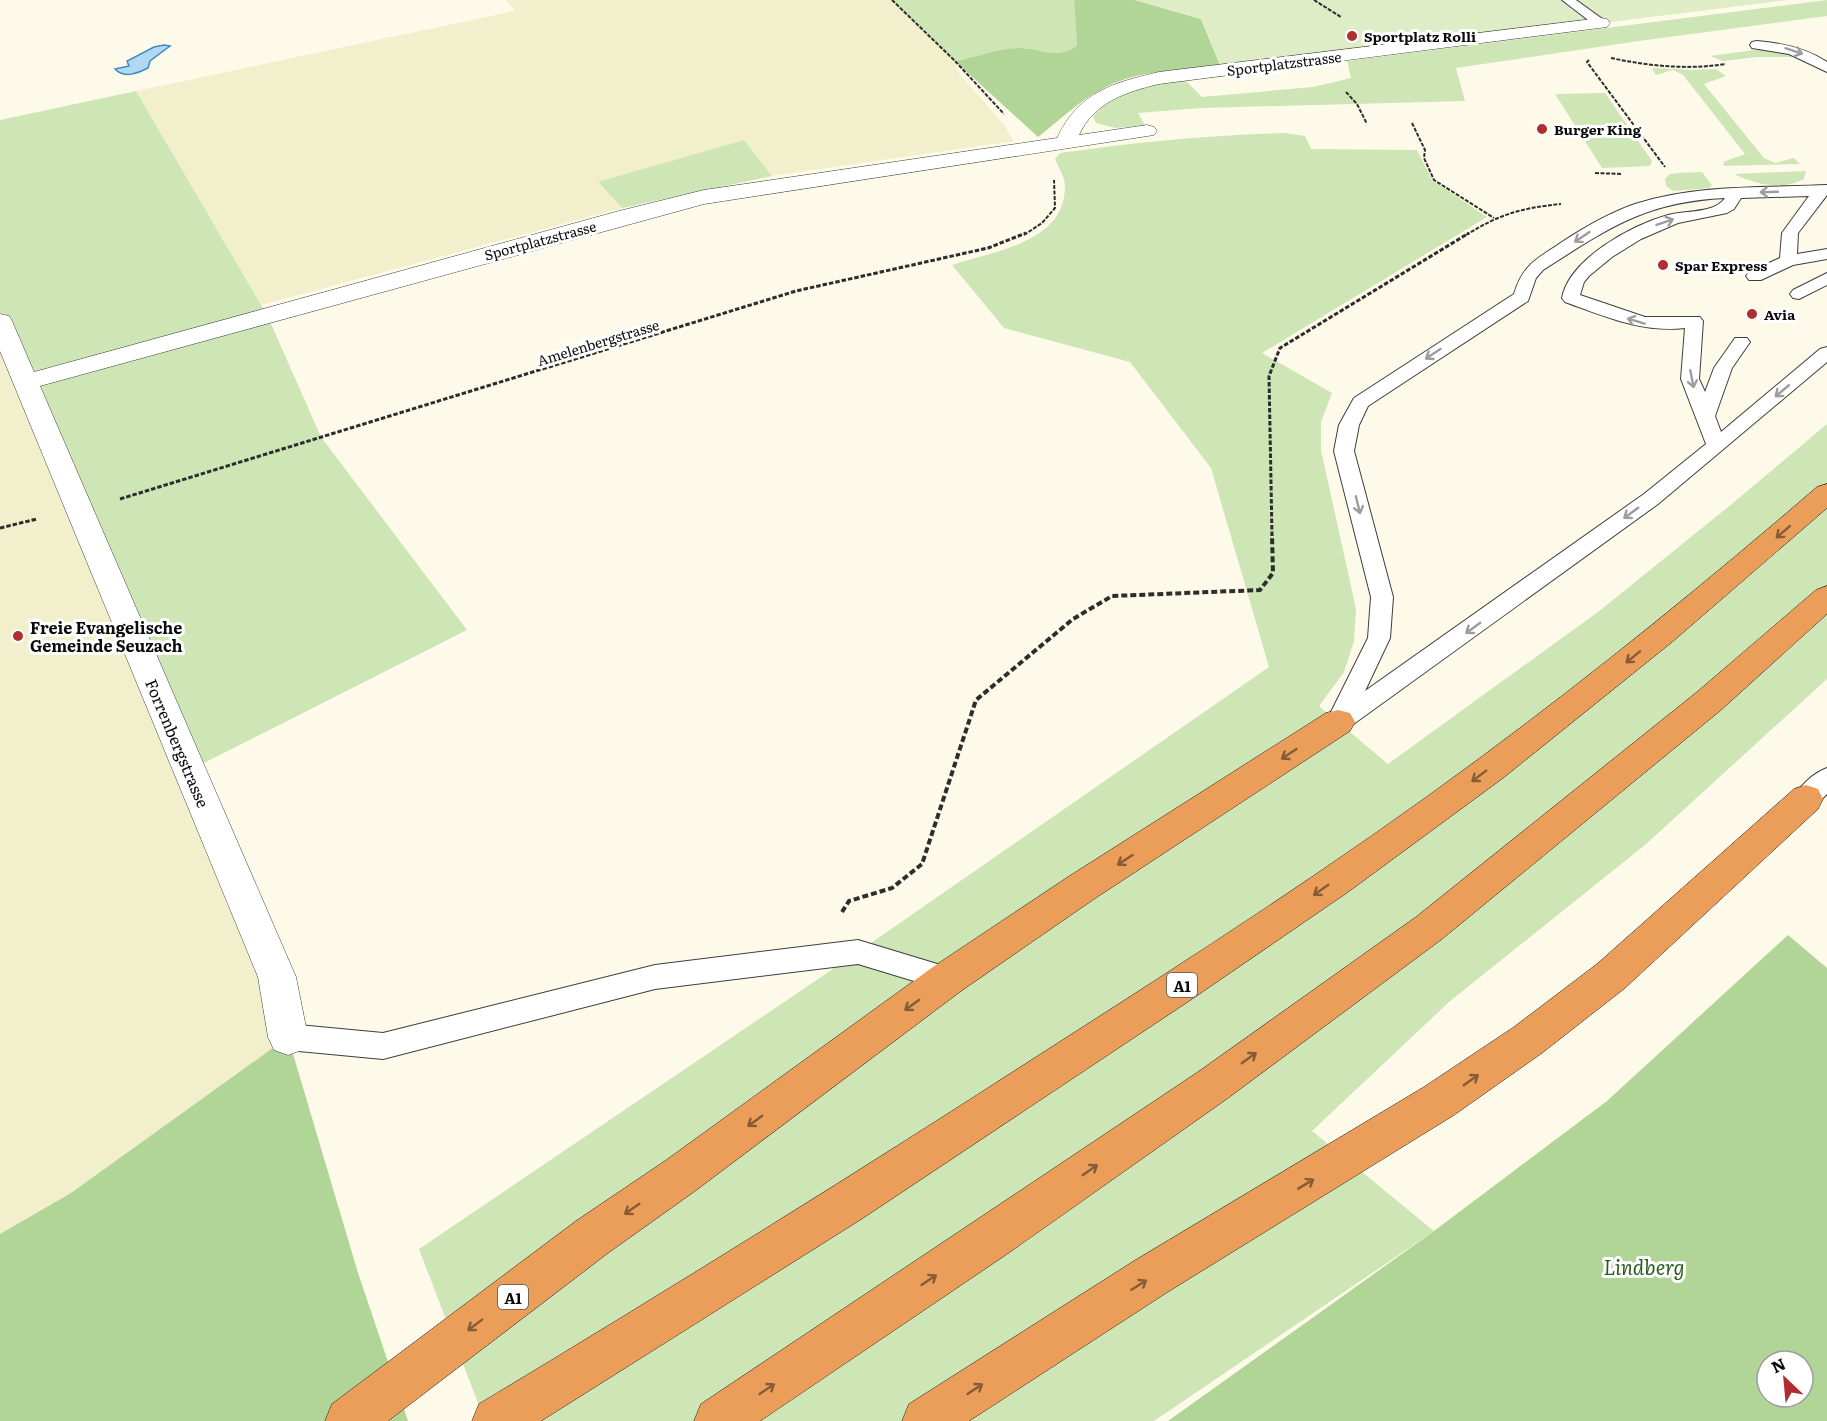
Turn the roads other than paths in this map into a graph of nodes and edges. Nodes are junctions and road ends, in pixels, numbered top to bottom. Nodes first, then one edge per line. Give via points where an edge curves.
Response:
1 (1568, 0) edge
2 (1601, 23) joint
3 (1757, 45) dead end
4 (1827, 68) edge
5 (1147, 131) dead end
6 (1064, 144) junction
7 (1824, 190) edge
8 (1732, 193) junction
9 (1827, 254) edge
10 (1788, 261) junction
11 (1755, 276) dead end
12 (1827, 278) edge
13 (1799, 294) dead end
14 (0, 321) edge
15 (1742, 342) dead end
16 (1827, 353) edge
17 (26, 382) junction
18 (1706, 415) junction
19 (1717, 446) junction
20 (1827, 493) edge
21 (1827, 597) edge
22 (1338, 722) junction
23 (1820, 790) edge
24 (947, 980) junction
25 (288, 1037) joint
26 (349, 1421) edge
27 (496, 1421) edge
28 (718, 1421) edge
29 (926, 1421) edge

1 - 2 lane
2 - 6 street, Sportplatzstrasse via 1159,78 1098,99 1077,118
3 -> 4 lane via 1785,48
5 - 6 street, Sportplatzstrasse
6 - 17 street, Sportplatzstrasse via 704,197
7 -> 8 lane
7 - 10 lane via 1790,233
8 - 18 lane via 1730,204 1722,209 1672,219 1630,237 1583,271 1571,298 1639,322 1662,326 1694,321 1690,379
8 -> 22 lane via 1676,198 1636,209 1598,226 1537,266 1528,277 1522,297 1360,402 1345,434 1344,451 1382,597 1379,638
9 - 10 lane
10 - 11 lane
12 - 13 lane
14 - 17 street, Forrenbergstrasse
15 - 18 lane via 1723,368
16 -> 19 lane
17 - 25 street, Forrenbergstrasse via 277,977
18 - 19 lane
19 -> 22 lane via 1641,506
20 -> 27 highway, A1 via 1723,585 1556,719 1376,852 927,1153
28 -> 21 highway via 991,1239 1429,928 1709,701
22 -> 24 highway, A1
29 -> 23 highway via 1150,1278 1421,1113 1528,1040 1611,976
24 - 25 lane via 858,952 655,977 383,1046
24 -> 26 highway, A1 via 592,1237

